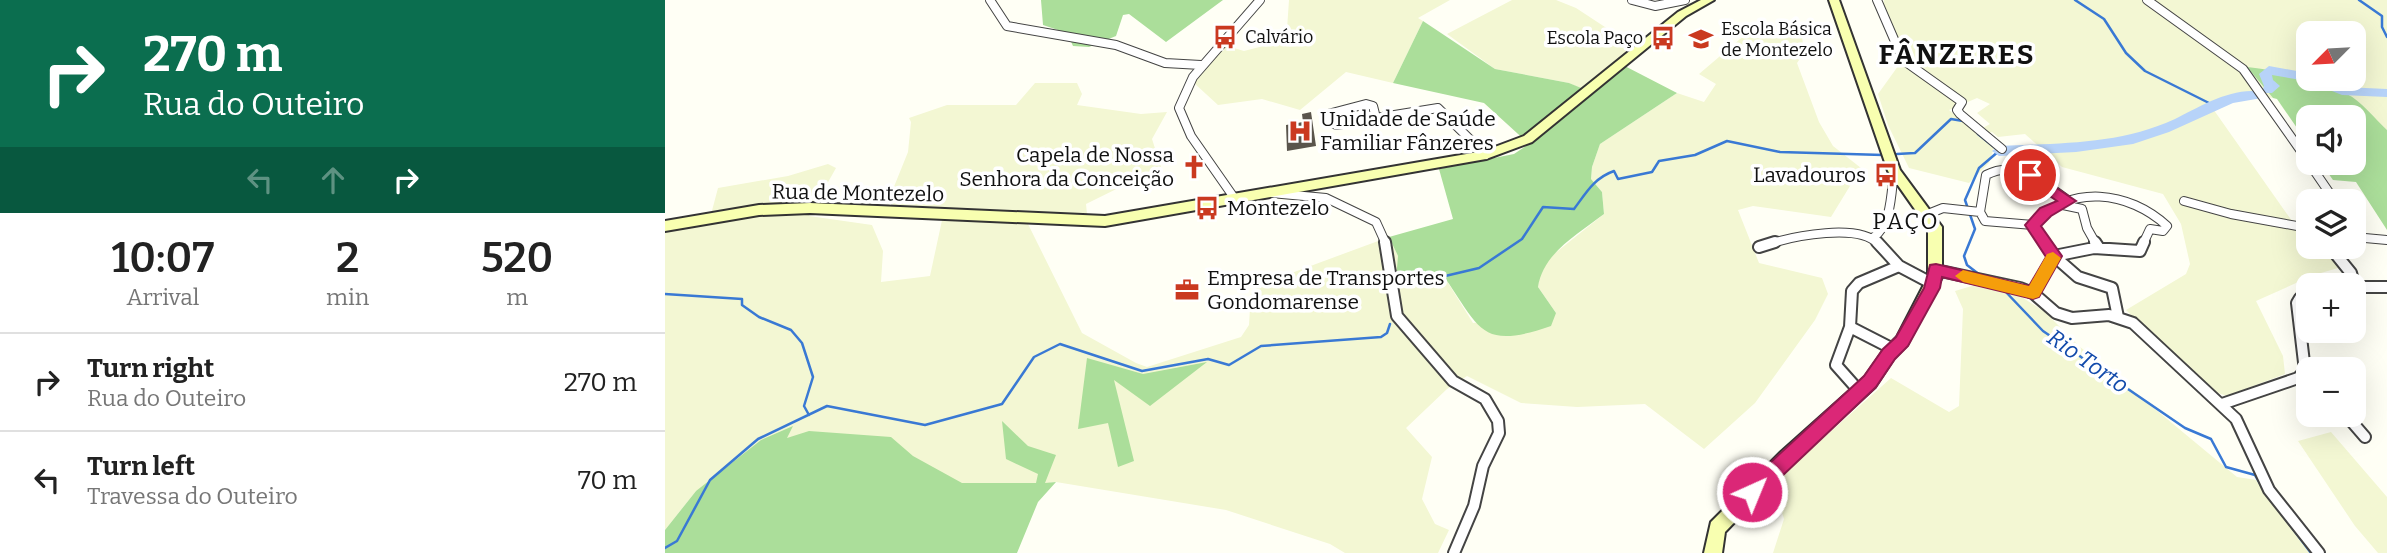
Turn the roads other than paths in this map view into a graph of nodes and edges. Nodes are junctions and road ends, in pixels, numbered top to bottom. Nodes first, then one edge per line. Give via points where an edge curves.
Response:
1 (990, 0) edge
2 (1260, 0) edge
3 (1632, 0) edge
4 (1685, 0) edge
5 (1709, 0) edge
6 (1834, 0) edge
7 (1878, 0) edge
8 (2147, 0) edge
9 (1176, 64) junction
10 (1201, 65) junction
11 (1191, 76) junction
12 (1376, 118) junction
13 (2296, 144) edge
14 (2002, 149) dead end
15 (1486, 155) junction
16 (1894, 171) junction
17 (1320, 184) junction
18 (1909, 191) junction
19 (1271, 192) junction
20 (1893, 193) junction
21 (1326, 198) junction
22 (1235, 199) junction
23 (2184, 201) dead end
24 (2065, 203) junction
25 (1969, 210) junction
26 (1928, 214) junction
27 (2033, 225) junction
28 (665, 226) edge
29 (2296, 226) edge
30 (2366, 236) edge
31 (1873, 238) junction
32 (2387, 240) edge
33 (1759, 247) dead end
34 (2099, 248) junction
35 (2054, 256) junction
36 (2340, 259) edge
37 (1899, 266) junction
38 (2351, 273) edge
39 (1935, 277) junction
40 (2366, 287) edge
41 (2387, 287) edge
42 (2033, 293) junction
43 (2118, 317) junction
44 (1850, 327) junction
45 (1893, 349) junction
46 (2296, 378) edge
47 (1860, 392) junction
48 (2222, 404) junction
49 (2356, 427) edge
50 (2365, 437) dead end
51 (1454, 553) edge
52 (1713, 553) edge
53 (2319, 553) edge

1 - 9 street via 1007,26 1091,40
2 - 10 street via 1250,17
3 - 4 street via 1655,6
5 - 15 street, Rua de Montezelo via 1682,15 1528,139
6 - 16 street
7 - 14 street via 1903,61 1962,103 1959,114
8 - 13 street via 2243,69
9 - 10 street
9 - 11 street
10 - 11 street
11 - 22 street via 1179,112 1210,167
12 - 12 street via 1373,106 1366,104 1328,114 1333,125
12 - 15 street via 1438,108
15 - 17 street, Rua de Montezelo
16 - 18 street
16 - 20 street
17 - 19 street, Rua de Montezelo
17 - 21 street
18 - 20 street
18 - 26 street
19 - 21 street
19 - 22 street, Rua de Montezelo
20 - 31 street via 1880,233
21 - 51 street via 1376,222 1391,265 1397,316 1453,381 1485,399 1494,411 1499,433
22 - 28 street, Rua de Montezelo via 1105,221 810,208 759,210
23 - 29 street
24 - 25 street via 2016,167 1986,176
24 - 27 street via 2045,212
24 - 34 street via 2082,209
24 - 34 street via 2083,195 2144,206 2167,229 2150,229 2140,251
25 - 26 street via 1943,208
25 - 27 street via 1985,221
26 - 39 street via 1934,227
27 - 35 street
30 - 32 street
31 - 33 street via 1799,234
31 - 37 street
34 - 35 street
35 - 42 street
35 - 43 street via 2078,277 2112,288
36 - 38 street
37 - 39 street
37 - 44 street via 1859,283 1852,291
39 - 42 street via 2005,284
39 - 45 street via 1902,341
40 - 41 street
42 - 43 street via 2056,313 2072,318
43 - 48 street via 2133,323
44 - 45 street
44 - 47 street via 1836,365
45 - 47 street
46 - 48 street
47 - 52 street via 1717,528
48 - 53 street via 2235,419 2269,490
49 - 50 street

